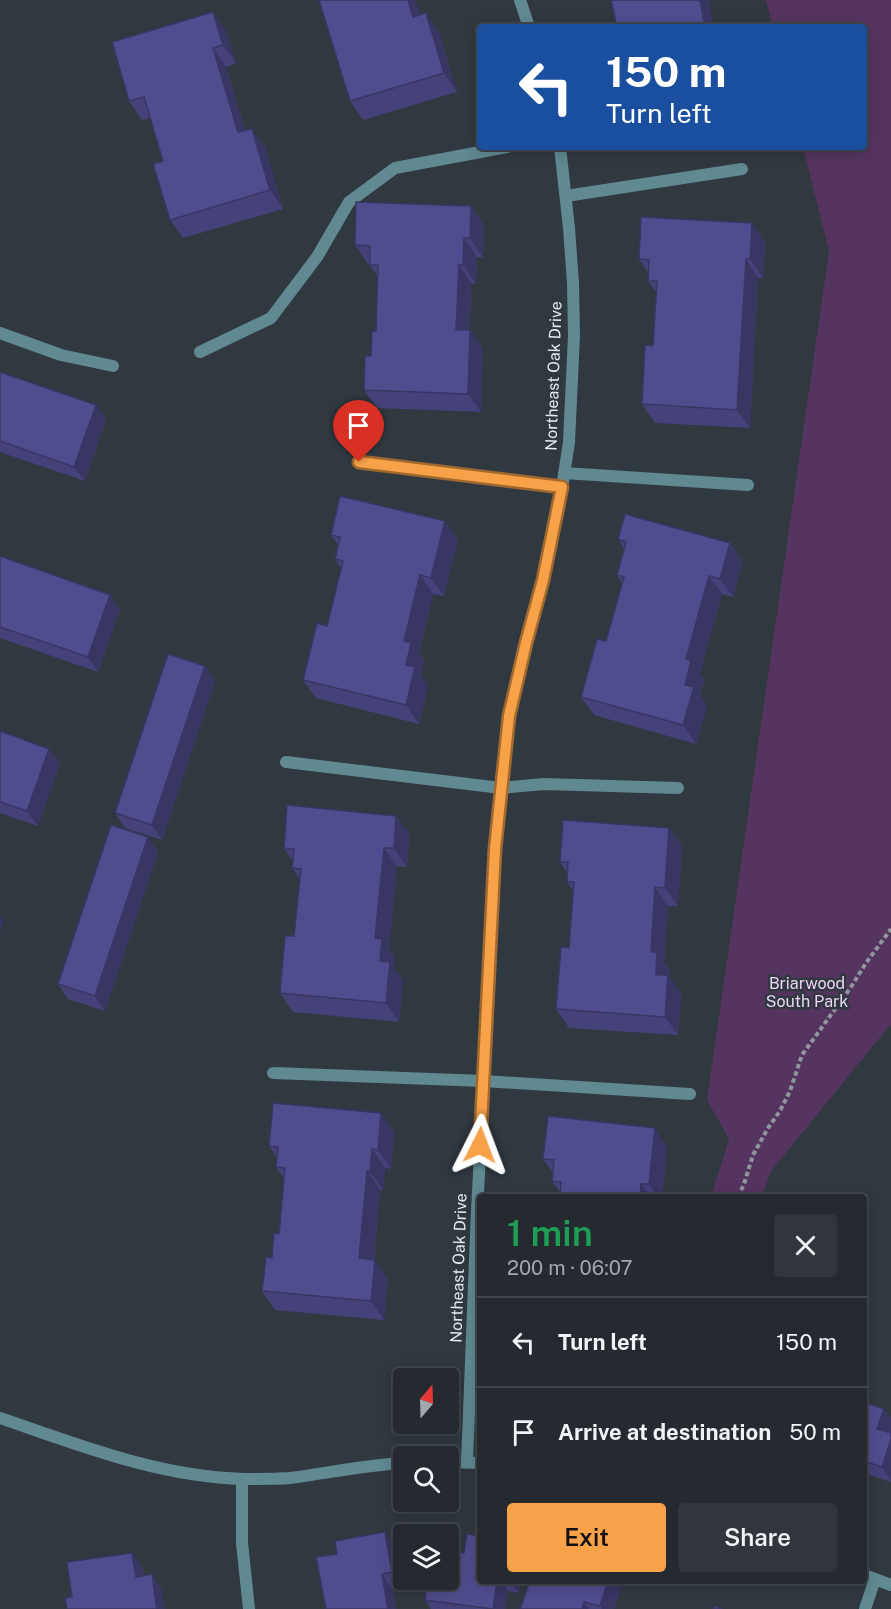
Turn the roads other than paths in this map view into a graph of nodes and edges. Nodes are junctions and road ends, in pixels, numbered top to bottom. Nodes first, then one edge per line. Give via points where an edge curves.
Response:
1 (520, 0) edge
2 (528, 24) edge
3 (491, 150) edge
4 (560, 150) edge
5 (742, 169) dead end
6 (566, 196) junction
7 (0, 333) edge
8 (200, 352) dead end
9 (113, 366) dead end
10 (359, 462) dead end
11 (564, 473) junction
12 (748, 485) dead end
13 (562, 487) junction
14 (286, 762) dead end
15 (501, 788) junction
16 (678, 788) dead end
17 (273, 1073) dead end
18 (484, 1081) junction
19 (690, 1094) dead end
20 (478, 1194) edge
21 (477, 1210) edge
22 (0, 1418) edge
23 (459, 1462) edge
24 (393, 1463) edge
25 (474, 1463) edge
26 (242, 1479) junction
27 (870, 1577) edge
28 (891, 1585) edge
29 (249, 1609) edge
30 (865, 1609) edge

1 - 2 street
3 - 8 street via 395,168 349,202 317,257 271,318
4 - 6 street, Northeast Oak Drive
5 - 6 street
6 - 11 street, Northeast Oak Drive via 573,336 570,442
7 - 9 street via 61,355
10 - 13 street
11 - 12 street
11 - 13 street, Northeast Oak Drive
13 - 15 street, Northeast Oak Drive via 509,716
14 - 15 street
15 - 16 street via 544,784
15 - 18 street, Northeast Oak Drive
17 - 18 street
18 - 19 street
18 - 20 street, Northeast Oak Drive
21 - 25 street, Northeast Oak Drive
22 - 26 street via 130,1462
23 - 25 street
24 - 26 street via 288,1478
26 - 29 street
27 - 28 street
27 - 30 street

